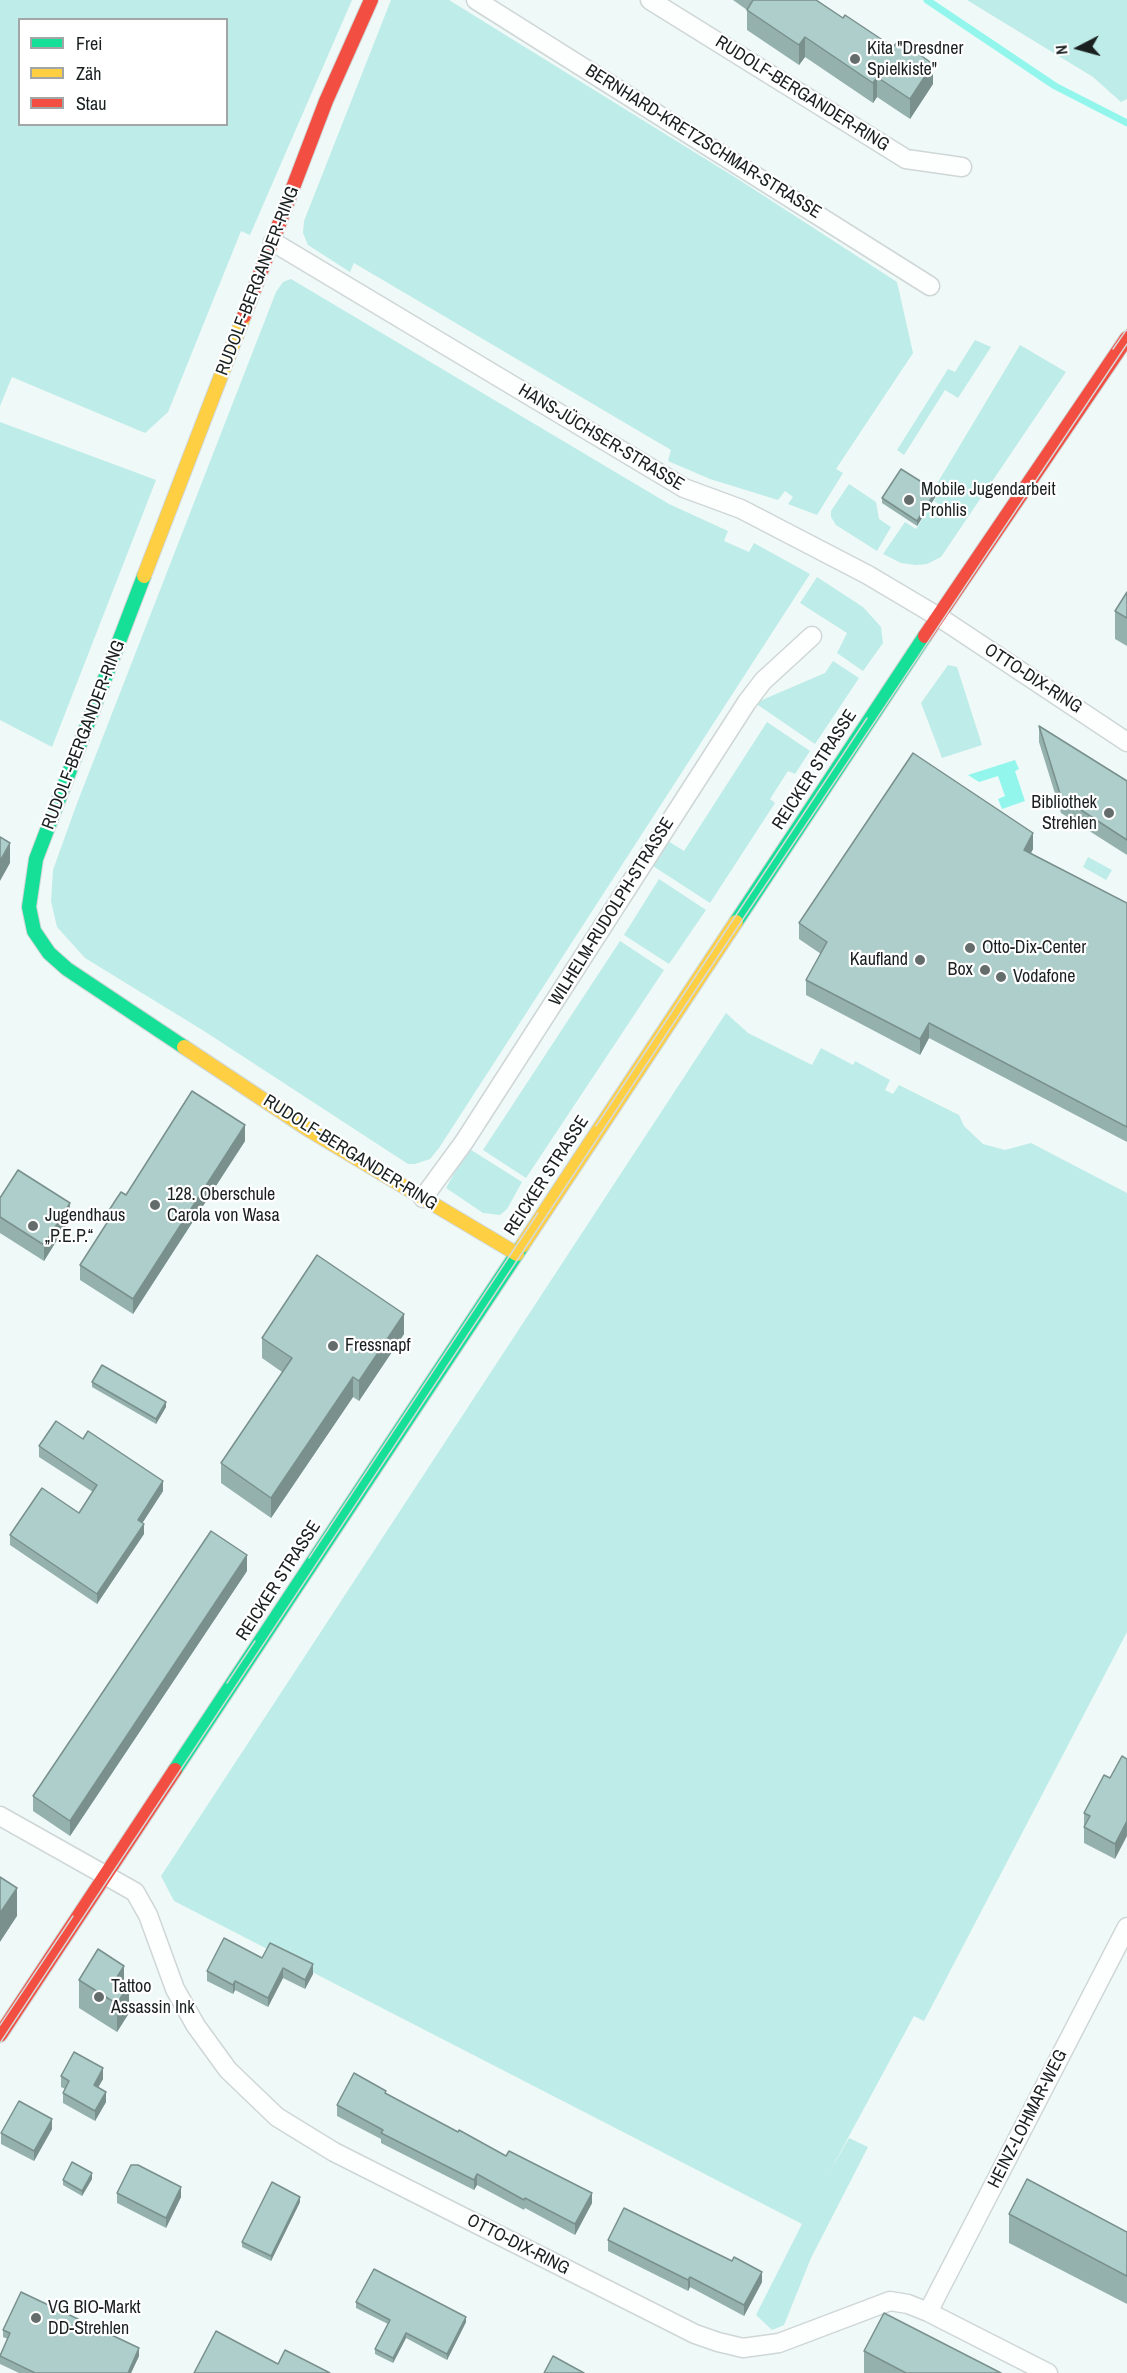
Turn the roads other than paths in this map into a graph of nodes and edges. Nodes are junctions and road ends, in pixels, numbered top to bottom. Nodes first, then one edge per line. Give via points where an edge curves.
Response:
1 (371, 0) edge
2 (476, 0) edge
3 (650, 0) edge
4 (962, 167) dead end
5 (273, 242) junction
6 (930, 286) dead end
7 (1127, 338) edge
8 (938, 617) junction
9 (812, 636) dead end
10 (1127, 742) edge
11 (423, 1198) junction
12 (517, 1254) junction
13 (0, 1816) edge
14 (106, 1876) junction
15 (1127, 1927) edge
16 (0, 2035) edge
17 (928, 2312) junction
18 (1048, 2373) edge

1 - 5 street, RUDOLF-BERGANDER-RING via 326,101
2 - 6 street, BERNHARD-KRETZSCHMAR-STRASSE
3 - 4 street, RUDOLF-BERGANDER-RING via 906,159
5 - 8 street, HANS-JÜCHSER-STRASSE via 684,488 741,509 809,542
5 - 11 street, RUDOLF-BERGANDER-RING via 36,859 29,907 34,931 49,953 68,969 309,1130
7 - 8 street, REICKER STRASSE
8 - 10 street, OTTO-DIX-RING
8 - 12 street, REICKER STRASSE
9 - 11 street, WILHELM-RUDOLPH-STRASSE via 763,681 747,702 496,1093
11 - 12 street, RUDOLF-BERGANDER-RING
12 - 14 street, REICKER STRASSE
13 - 14 street, OTTO-DIX-RING
14 - 16 street, REICKER STRASSE
14 - 17 street, OTTO-DIX-RING via 135,1892 148,1915 175,1989 228,2070 277,2117 334,2152 695,2334 718,2342 743,2348 779,2343 890,2301
15 - 17 street, HEINZ-LOHMAR-WEG
17 - 18 street, OTTO-DIX-RING

